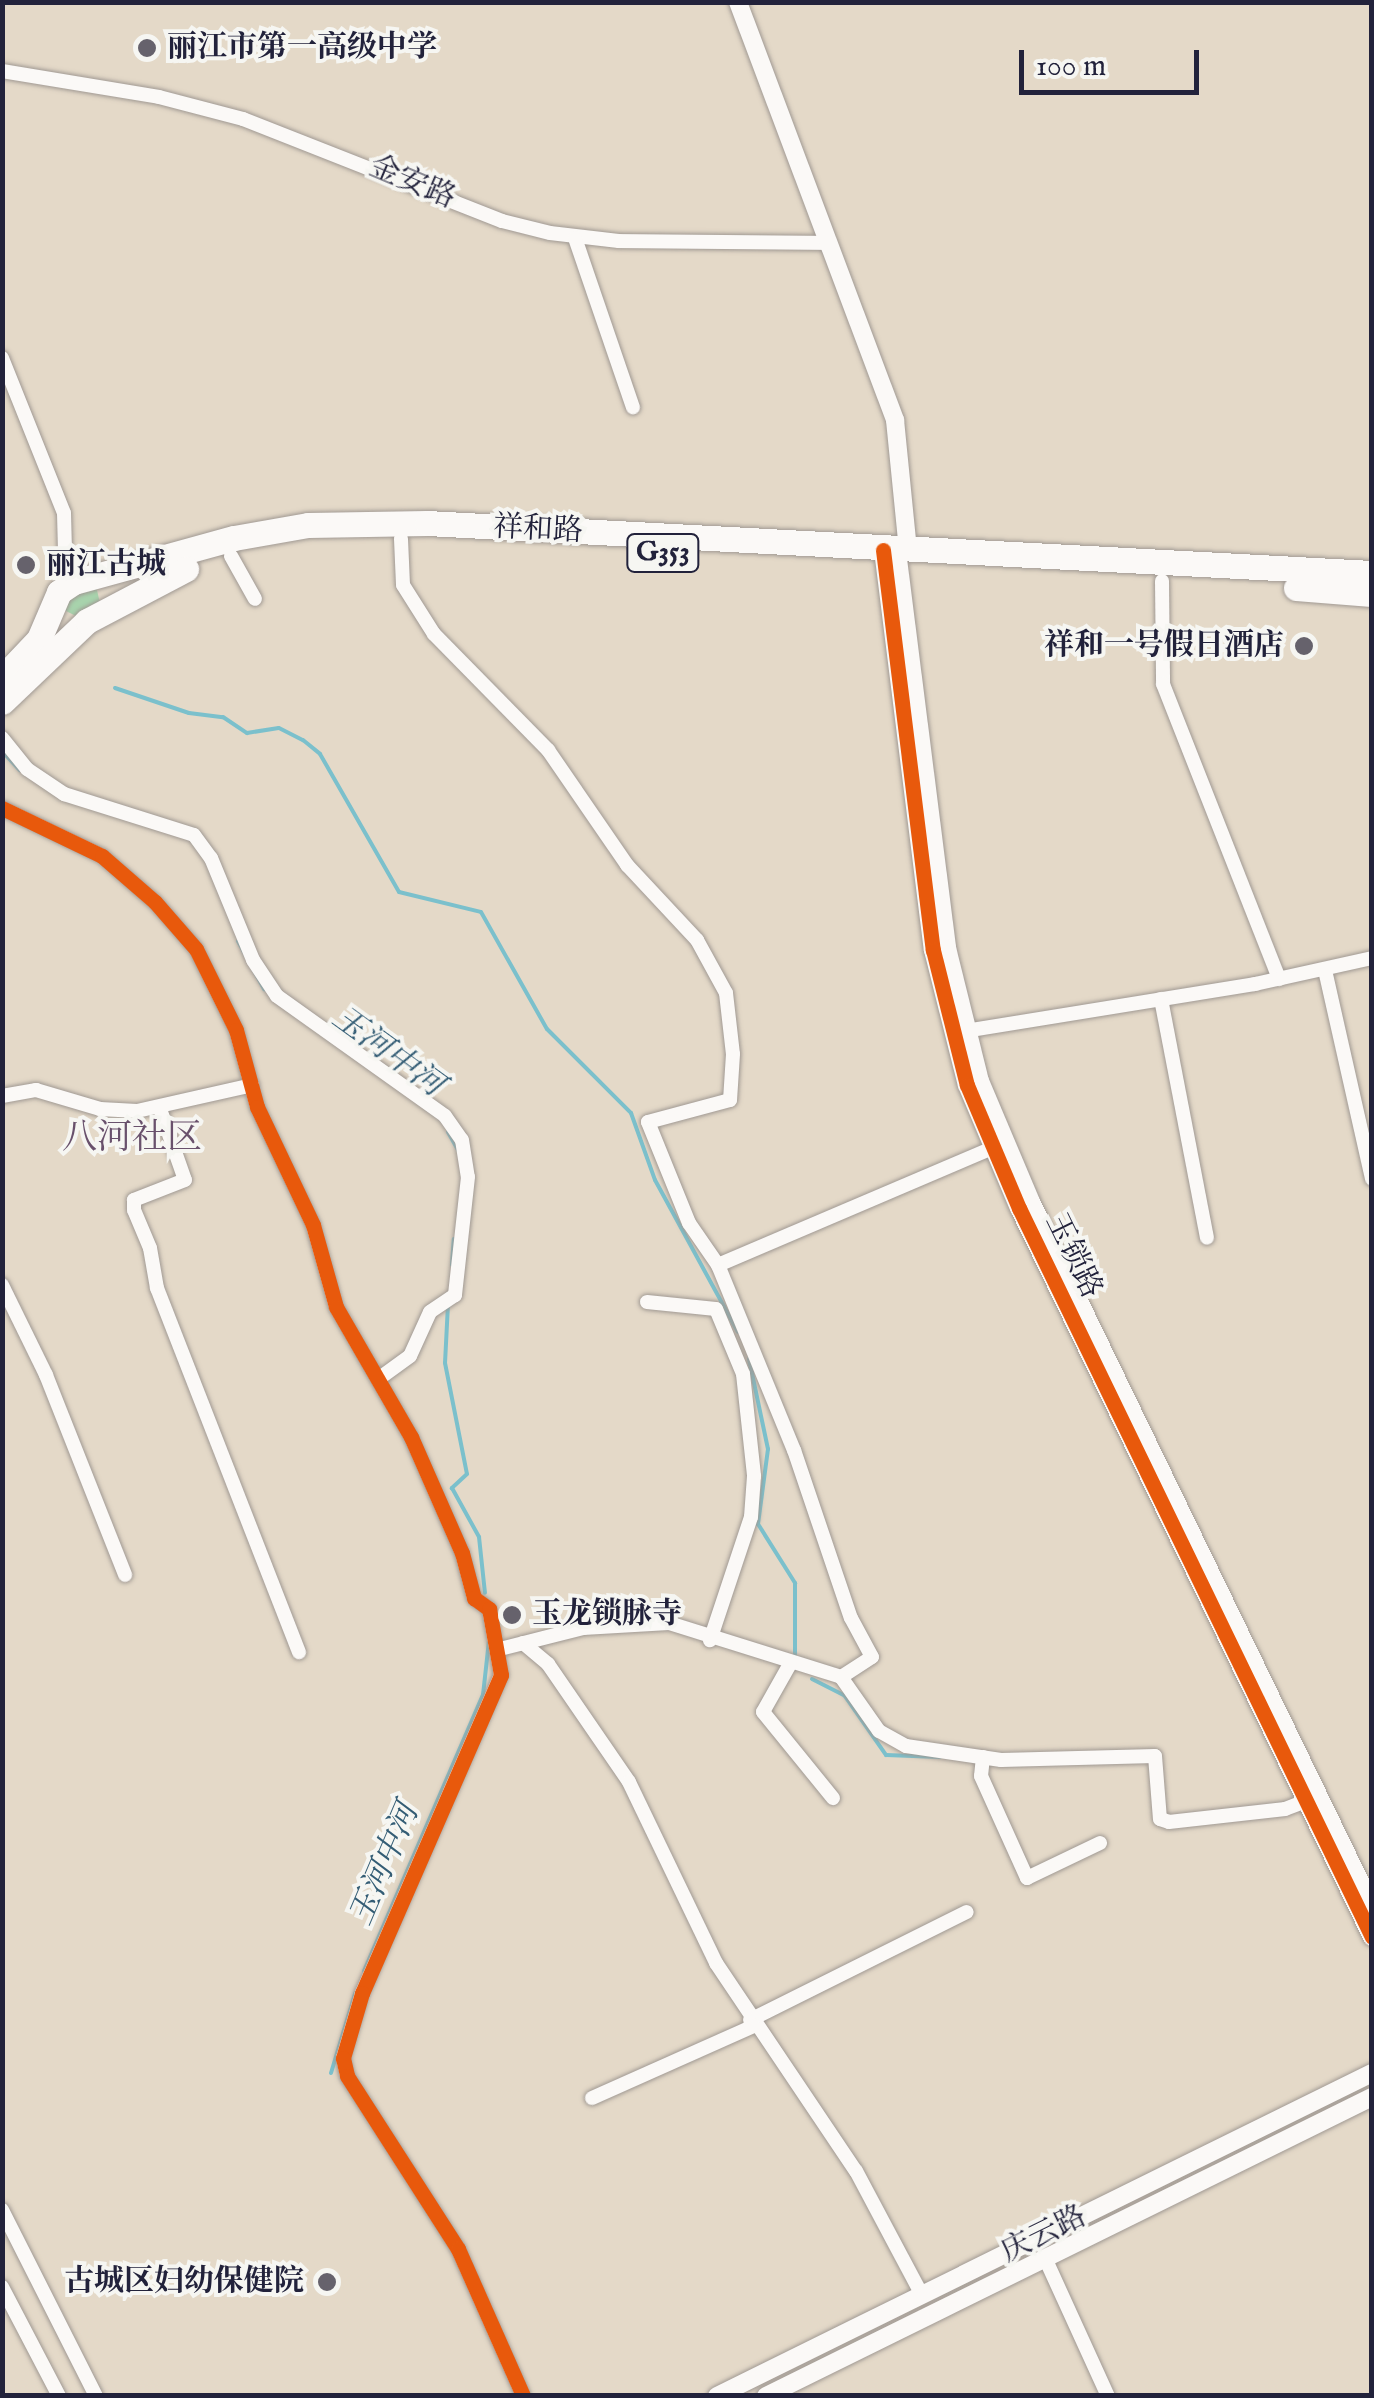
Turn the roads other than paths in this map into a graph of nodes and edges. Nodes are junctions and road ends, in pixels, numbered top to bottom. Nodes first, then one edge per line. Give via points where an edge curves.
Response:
1 (738, 2) edge
2 (2, 72) edge
3 (575, 238) junction
4 (829, 243) junction
5 (2, 358) edge
6 (632, 407) dead end
7 (401, 539) junction
8 (231, 556) junction
9 (894, 557) junction
10 (1372, 573) edge
11 (99, 576) junction
12 (1162, 581) junction
13 (66, 586) junction
14 (1372, 594) edge
15 (256, 599) dead end
16 (114, 604) junction
17 (50, 614) junction
18 (75, 630) junction
19 (2, 678) edge
20 (2, 702) edge
21 (2, 738) edge
22 (2, 808) edge
23 (1372, 958) edge
24 (1324, 970) junction
25 (1279, 979) junction
26 (1162, 999) junction
27 (965, 1030) junction
28 (252, 1085) junction
29 (2, 1096) edge
30 (160, 1110) junction
31 (992, 1148) junction
32 (1372, 1179) edge
33 (1208, 1238) dead end
34 (718, 1265) junction
35 (2, 1284) edge
36 (647, 1302) dead end
37 (380, 1378) junction
38 (125, 1575) dead end
39 (710, 1640) junction
40 (522, 1643) junction
41 (500, 1649) junction
42 (299, 1652) dead end
43 (790, 1664) junction
44 (841, 1678) junction
45 (982, 1757) junction
46 (832, 1798) dead end
47 (1306, 1801) junction
48 (1100, 1843) dead end
49 (1372, 1906) edge
50 (967, 1912) dead end
51 (1372, 1938) edge
52 (752, 2023) junction
53 (1372, 2073) edge
54 (1372, 2097) edge
55 (592, 2098) dead end
56 (2, 2210) edge
57 (1045, 2258) junction
58 (2, 2287) edge
59 (922, 2295) junction
60 (59, 2396) edge
61 (96, 2396) edge
62 (523, 2396) edge
63 (717, 2396) edge
64 (766, 2396) edge
65 (1108, 2396) edge

1 - 4 street
2 - 3 street, 金安路 via 159,96 244,118 502,221
3 - 4 street, 金安路
3 - 6 street
4 - 9 street via 900,438
5 - 13 street via 64,513
7 - 8 highway, 祥和路 / G353 via 310,542
7 - 9 highway, 祥和路 / G353
7 - 34 street via 403,584 427,624 548,750 722,983 732,1018 730,1100 648,1122 688,1223
8 - 15 street
8 - 16 highway, 祥和路 / G353
9 - 10 highway, 祥和路 / G353
9 - 11 highway, 祥和路 / G353 via 333,524 234,538
9 - 12 highway, 祥和路 / G353
9 - 27 street, 玉锁路 via 947,948
9 - 31 street, 玉锁路 via 934,950 957,1052
11 - 13 highway, 祥和路 / G353
11 - 16 highway
12 - 14 highway, 祥和路 / G353
12 - 25 street via 1162,684
13 - 17 highway
16 - 18 highway, 祥和路 / G353
17 - 18 highway
17 - 19 highway via 38,639
18 - 20 highway, 祥和路 / G353
21 - 37 street via 27,769 64,794 194,835 277,996 445,1116 462,1140 468,1176 455,1295 430,1312 410,1356
22 - 28 street via 84,844 172,920 220,994
23 - 24 street
24 - 25 street
24 - 32 street
25 - 26 street
26 - 27 street
26 - 33 street
27 - 49 street, 玉锁路 via 1017,1173
28 - 30 street
28 - 37 street via 313,1225 336,1307
29 - 30 street via 36,1090 100,1109
30 - 42 street via 184,1180 134,1200 134,1210 157,1288
31 - 34 street
31 - 47 street, 玉锁路
34 - 44 street via 872,1658
35 - 38 street via 46,1375
36 - 39 street via 716,1309 744,1374 753,1456 750,1517
37 - 41 street via 431,1479
39 - 40 street via 669,1623 632,1623
39 - 43 street
40 - 41 street
40 - 52 street via 548,1664 629,1782 687,1908
41 - 62 street via 501,1676 362,1993 343,2058 347,2076 458,2250
43 - 44 street
43 - 46 street via 763,1712
44 - 45 street via 892,1741
45 - 47 street via 1155,1756 1160,1819 1169,1822
45 - 48 street via 981,1776 1026,1878
47 - 51 street, 玉锁路
50 - 52 street
52 - 55 street
52 - 59 street via 847,2156
53 - 59 street, 庆云路
54 - 57 street, 庆云路
56 - 61 street
57 - 64 street, 庆云路
57 - 65 street
58 - 60 street
59 - 63 street, 庆云路

